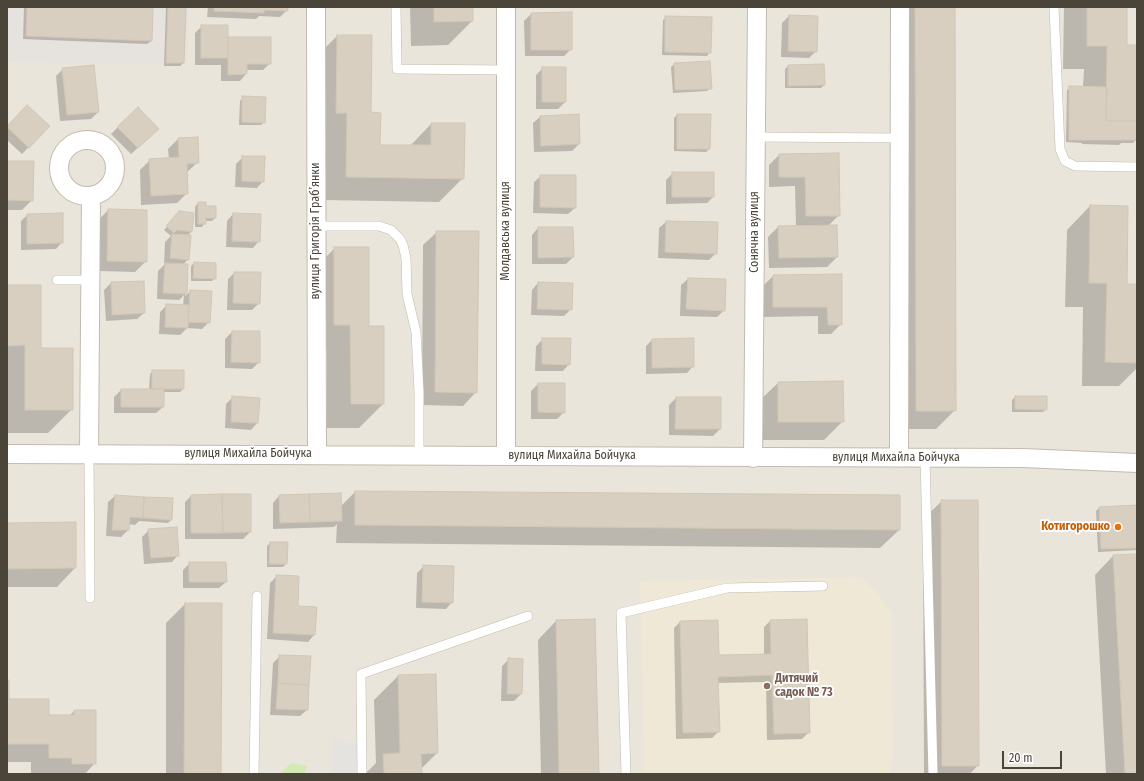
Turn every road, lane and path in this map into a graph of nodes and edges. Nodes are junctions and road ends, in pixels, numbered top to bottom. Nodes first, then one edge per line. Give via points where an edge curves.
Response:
1 (316, 7) edge
2 (396, 7) edge
3 (506, 7) edge
4 (756, 7) edge
5 (900, 7) edge
6 (1054, 7) edge
7 (506, 70) junction
8 (756, 137) junction
9 (900, 138) junction
10 (1137, 167) edge
11 (91, 196) dead end
12 (316, 226) junction
13 (57, 280) dead end
14 (90, 280) junction
15 (7, 454) edge
16 (89, 454) junction
17 (317, 455) junction
18 (419, 455) junction
19 (506, 456) junction
20 (753, 458) junction
21 (899, 458) junction
22 (925, 458) junction
23 (1137, 463) edge
24 (823, 586) dead end
25 (257, 596) dead end
26 (90, 598) dead end
27 (528, 616) dead end
28 (254, 774) edge
29 (362, 774) edge
30 (626, 774) edge
31 (932, 774) edge

1 - 12 street, вулиця Григорія Грабʼянки
2 - 7 lane via 397,69
3 - 7 street, Молдавська вулиця
4 - 8 street, Сонячна вулиця
5 - 9 street
6 - 10 lane via 1060,149 1065,161 1075,166
7 - 19 street, Молдавська вулиця
8 - 9 lane
8 - 20 street, Сонячна вулиця
9 - 21 street
11 - 14 street
12 - 17 street, вулиця Григорія Грабʼянки
12 - 18 lane via 379,226 391,230 403,245 406,258 406,294 416,332
13 - 14 lane
14 - 16 street
15 - 16 street, вулиця Михайла Бойчука
16 - 17 street, вулиця Михайла Бойчука
16 - 26 lane
17 - 18 street, вулиця Михайла Бойчука
18 - 19 street, вулиця Михайла Бойчука
19 - 20 street, вулиця Михайла Бойчука
20 - 21 street, вулиця Михайла Бойчука
21 - 22 street, вулиця Михайла Бойчука
22 - 23 street, вулиця Михайла Бойчука via 1023,458
22 - 31 lane
24 - 30 lane via 727,588 622,613
25 - 28 lane
27 - 29 lane via 361,674

